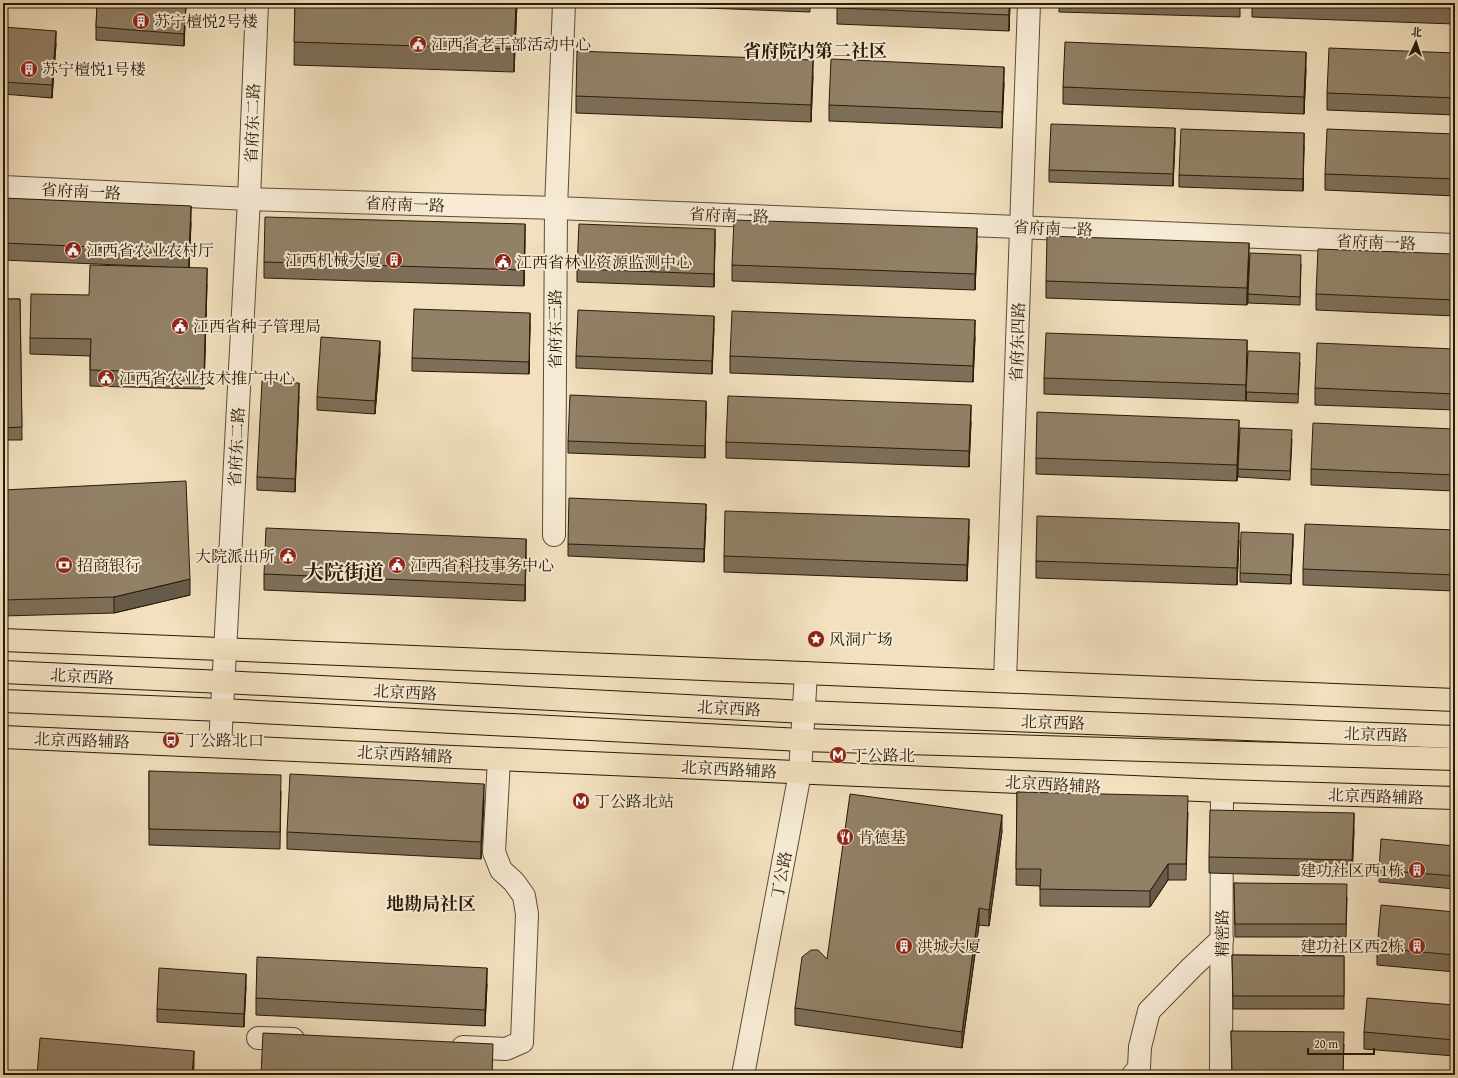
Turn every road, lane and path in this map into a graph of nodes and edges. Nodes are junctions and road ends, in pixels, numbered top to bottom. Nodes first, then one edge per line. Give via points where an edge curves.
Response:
1 (257, 3) edge
2 (564, 3) edge
3 (1029, 3) edge
4 (3, 187) edge
5 (249, 198) junction
6 (556, 208) junction
7 (1021, 227) junction
8 (1455, 245) edge
9 (554, 534) dead end
10 (3, 640) edge
11 (225, 649) junction
12 (3, 672) edge
13 (806, 673) junction
14 (1005, 681) junction
15 (223, 682) junction
16 (1455, 700) edge
17 (3, 701) edge
18 (222, 710) junction
19 (804, 712) junction
20 (3, 737) edge
21 (1455, 737) edge
22 (802, 740) junction
23 (220, 746) junction
24 (499, 758) junction
25 (1455, 759) edge
26 (800, 772) junction
27 (1222, 791) junction
28 (1455, 798) edge
29 (1222, 939) junction
30 (258, 1038) dead end
31 (312, 1040) edge
32 (444, 1046) edge
33 (743, 1075) edge
34 (1134, 1075) edge
35 (1221, 1075) edge

1 - 5 street, 省府东二路
2 - 6 street, 省府东三路
3 - 7 street, 省府东四路
4 - 5 street, 省府南一路
5 - 6 street, 省府南一路
5 - 11 street, 省府东二路
6 - 7 street, 省府南一路
6 - 9 street, 省府东三路
7 - 8 street, 省府南一路
7 - 14 street, 省府东四路
10 - 11 main road
11 - 13 main road
11 - 15 street, 省府东二路
12 - 15 main road, 北京西路
13 - 14 main road
13 - 19 street, 丁公路
14 - 16 main road
15 - 18 street, 省府东二路
15 - 19 main road, 北京西路
17 - 18 main road, 北京西路
18 - 22 main road, 北京西路
18 - 23 street, 省府东二路
19 - 21 main road, 北京西路
19 - 22 street, 丁公路
20 - 23 main road, 北京西路辅路
22 - 25 main road, 北京西路
22 - 26 street, 丁公路
23 - 24 main road, 北京西路辅路
24 - 26 main road, 北京西路辅路
24 - 32 street via 494,852 501,870 524,896 527,914 522,1042 506,1049
26 - 27 main road, 北京西路辅路
26 - 33 street, 丁公路
27 - 28 main road, 北京西路辅路
27 - 29 street, 精密路
29 - 34 street via 1149,1011 1140,1047 1139,1068
29 - 35 street, 精密路
30 - 31 street

